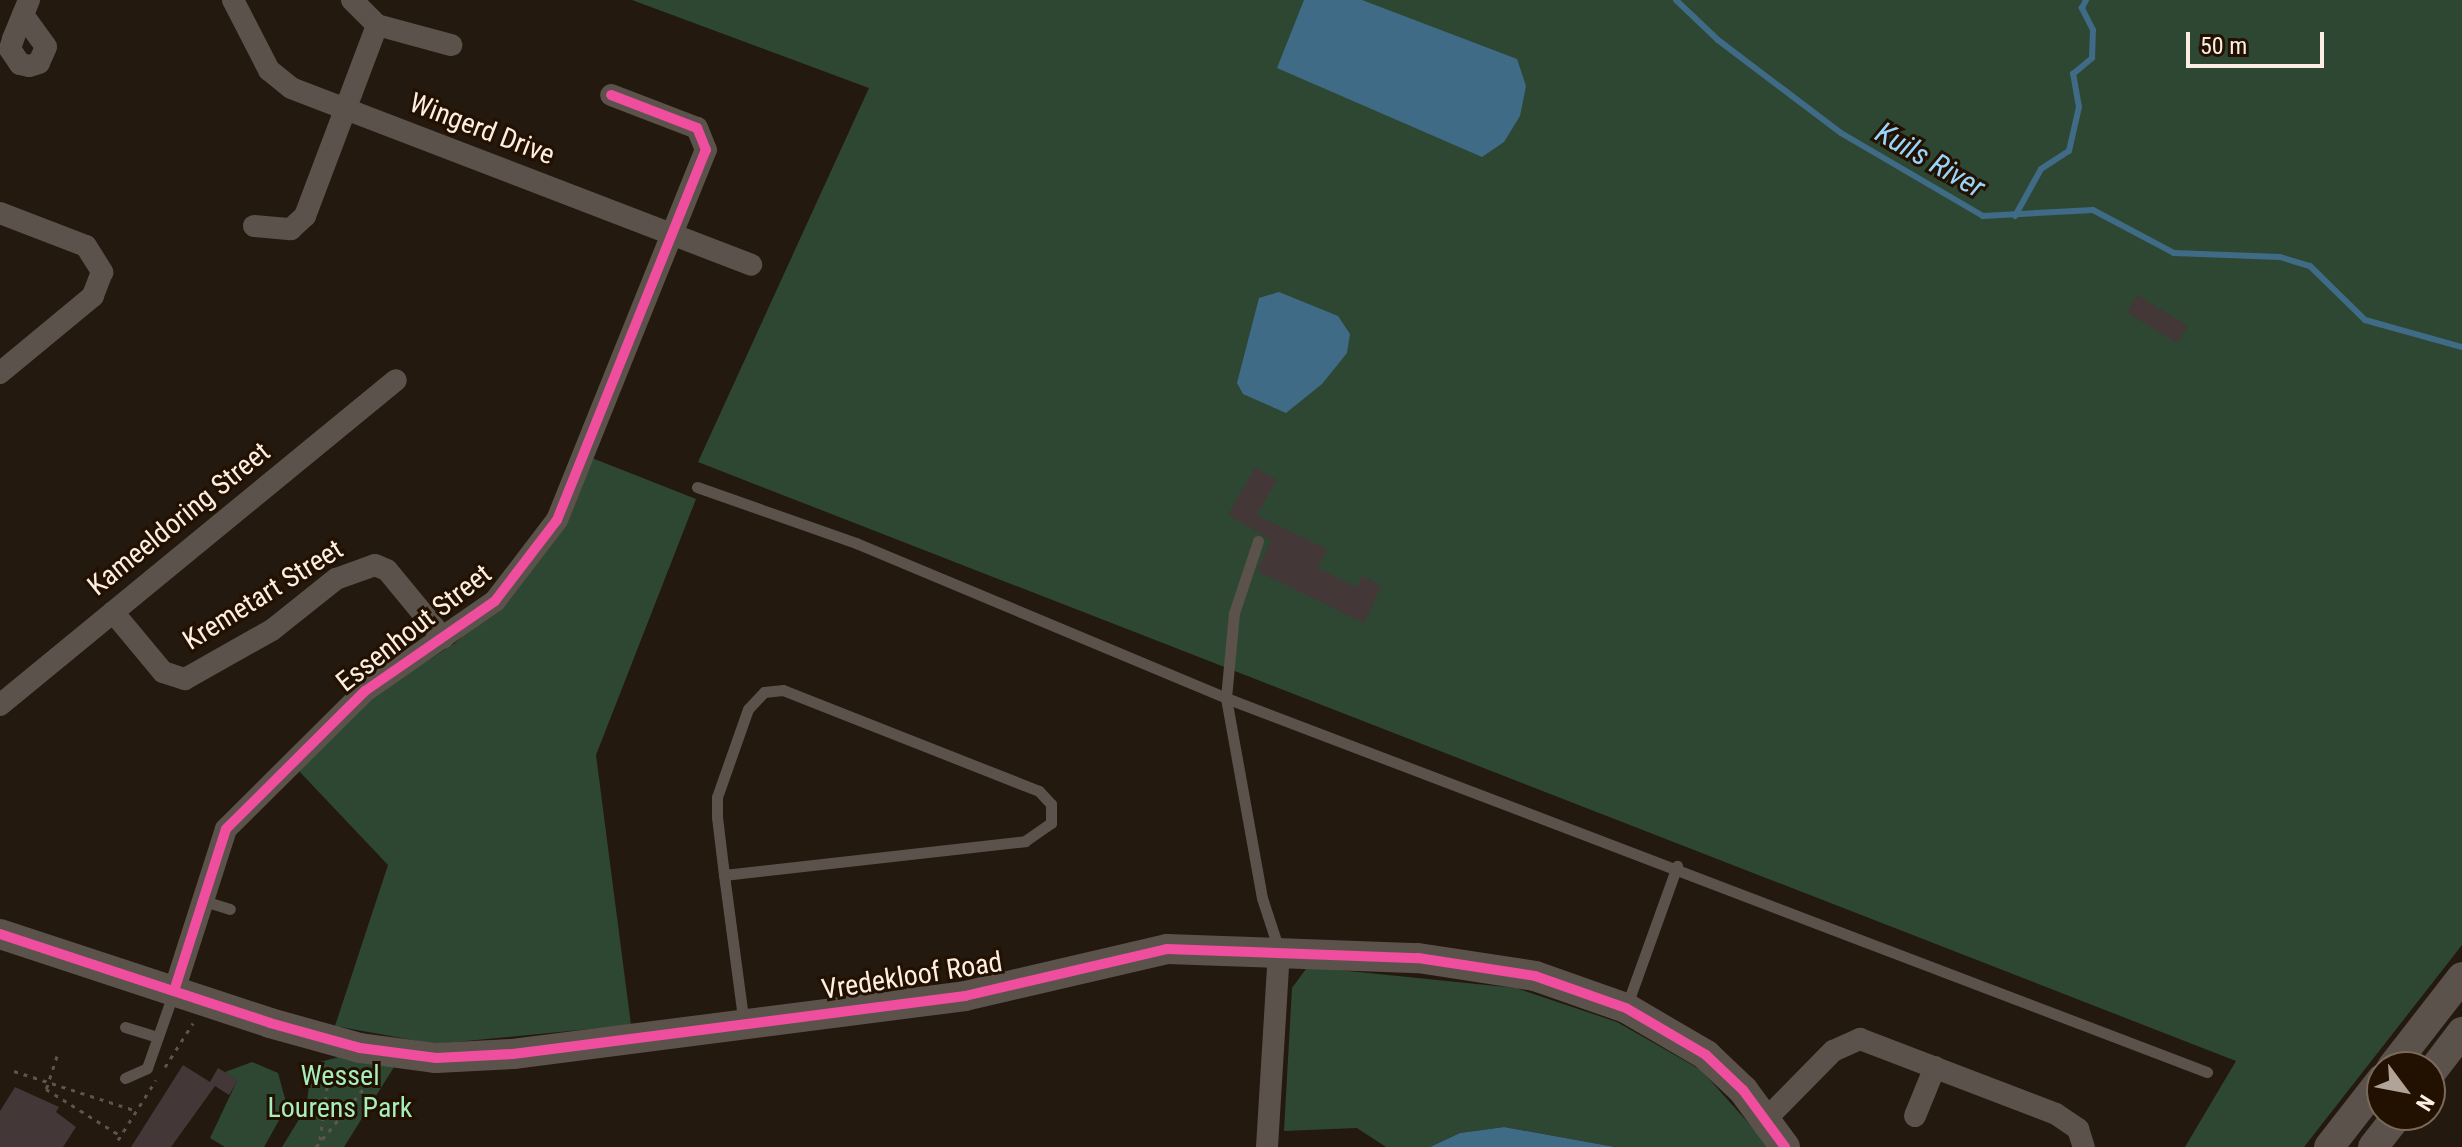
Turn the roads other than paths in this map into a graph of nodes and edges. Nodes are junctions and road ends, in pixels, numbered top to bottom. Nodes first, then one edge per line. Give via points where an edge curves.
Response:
1 (233, 0) edge
2 (352, 0) edge
3 (377, 25) junction
4 (451, 45) dead end
5 (611, 95) dead end
6 (347, 109) junction
7 (0, 213) edge
8 (254, 226) dead end
9 (670, 234) junction
10 (751, 265) dead end
11 (0, 373) edge
12 (396, 380) dead end
13 (697, 487) dead end
14 (1258, 541) dead end
15 (113, 612) junction
16 (443, 638) junction
17 (1226, 698) junction
18 (0, 705) edge
19 (1677, 866) junction
20 (724, 875) junction
21 (204, 901) junction
22 (230, 909) dead end
23 (0, 934) edge
24 (1279, 951) junction
25 (2462, 977) edge
26 (174, 991) junction
27 (1626, 1008) junction
28 (744, 1025) junction
29 (125, 1027) dead end
30 (2462, 1032) edge
31 (157, 1037) junction
32 (2404, 1051) edge
33 (2446, 1053) edge
34 (1935, 1067) junction
35 (2207, 1072) dead end
36 (125, 1078) dead end
37 (2366, 1100) edge
38 (1915, 1116) dead end
39 (1767, 1118) junction
40 (2386, 1131) edge
41 (1267, 1147) edge
42 (1785, 1147) edge
43 (2084, 1147) edge
44 (2329, 1147) edge
45 (2373, 1147) edge

1 - 6 street, Wingerd Drive via 276,77
2 - 3 street
3 - 4 street
3 - 6 street
5 - 9 street, Essenhout Street via 691,125 704,139 705,156
6 - 8 street via 305,216 291,229
6 - 9 street, Wingerd Drive
7 - 11 street via 86,246 102,272 93,296
9 - 10 street, Wingerd Drive
9 - 16 street, Essenhout Street via 552,529 495,601
12 - 15 street, Kameeldoring Street
13 - 17 lane via 856,543
14 - 17 lane via 1234,613
15 - 16 street, Kremetart Street via 163,672 185,679 272,630 336,579 375,565 387,570
15 - 18 street, Kameeldoring Street
16 - 21 street, Essenhout Street via 365,691 226,829
17 - 19 lane
17 - 24 lane via 1262,898
19 - 27 lane
19 - 35 lane
20 - 20 lane via 717,797 748,709 764,692 783,690 1011,779 1039,791 1051,804 1045,830 1025,841
20 - 28 lane
21 - 22 lane
21 - 26 street, Essenhout Street
23 - 26 street, Vredekloof Road
24 - 27 street, Vredekloof Road via 1418,958 1516,972
24 - 28 street, Vredekloof Road via 1167,949 965,996
24 - 41 street
25 - 32 street
26 - 28 street, Vredekloof Road via 333,1041 391,1053 488,1057
26 - 31 lane
27 - 39 street, Vredekloof Road via 1706,1055
29 - 31 lane
30 - 33 street
31 - 36 lane via 147,1068
34 - 38 street
34 - 39 street via 1871,1041 1848,1042
34 - 43 street via 2056,1114 2078,1129
37 - 44 street
39 - 42 street, Vredekloof Road
40 - 45 street

